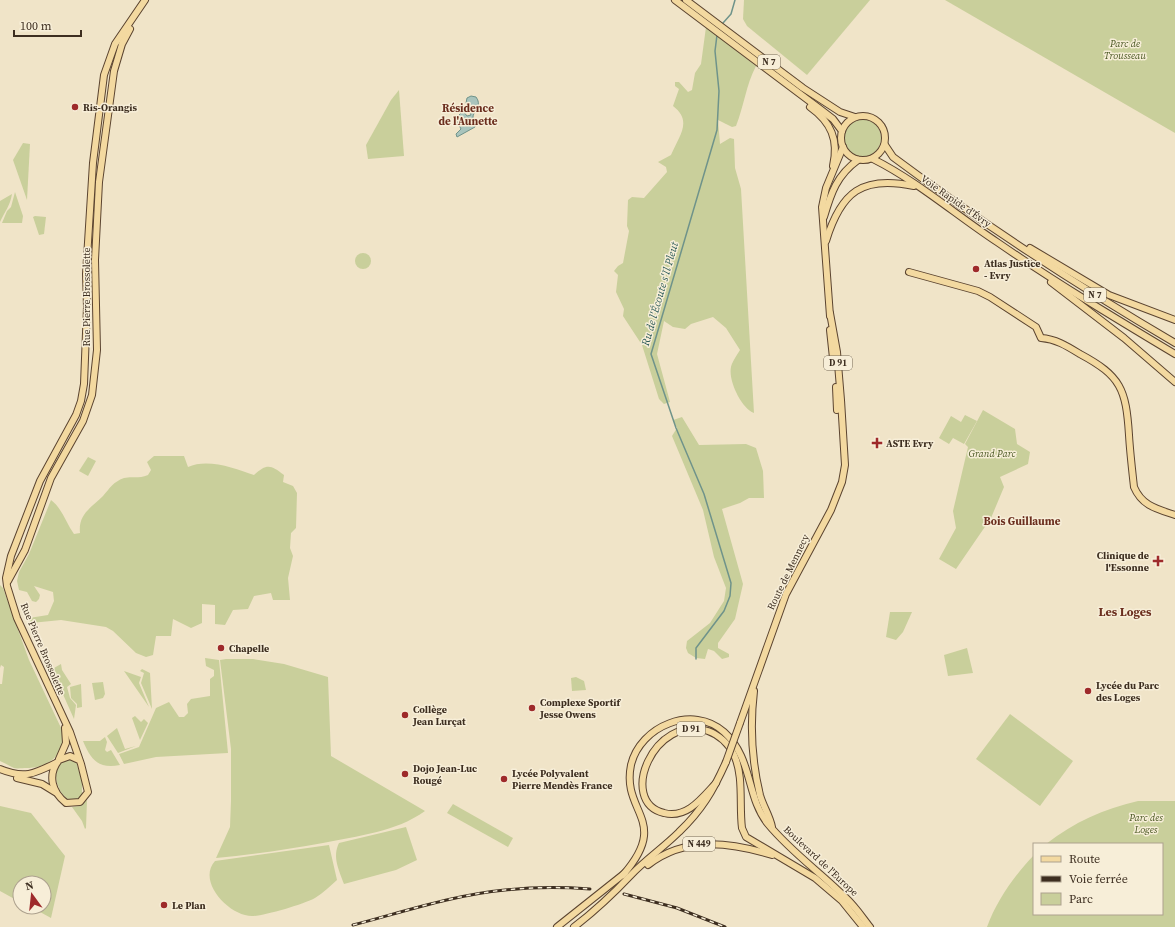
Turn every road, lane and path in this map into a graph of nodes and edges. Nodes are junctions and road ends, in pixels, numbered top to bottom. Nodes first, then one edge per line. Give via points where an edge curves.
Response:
1 (145, 0) edge
2 (675, 0) edge
3 (686, 0) edge
4 (804, 99) junction
5 (855, 117) junction
6 (842, 131) junction
7 (885, 145) junction
8 (843, 147) junction
9 (873, 159) junction
10 (858, 160) junction
11 (830, 177) junction
12 (918, 187) junction
13 (823, 225) junction
14 (1017, 244) junction
15 (825, 245) junction
16 (1026, 262) junction
17 (909, 272) dead end
18 (1175, 320) edge
19 (1175, 343) edge
20 (1175, 354) edge
21 (1175, 382) edge
22 (1175, 515) edge
23 (7, 583) junction
24 (755, 681) junction
25 (65, 723) junction
26 (79, 760) junction
27 (57, 761) junction
28 (0, 769) edge
29 (0, 772) edge
30 (714, 787) junction
31 (55, 792) junction
32 (772, 829) junction
33 (782, 858) junction
34 (623, 875) junction
35 (626, 882) junction
36 (557, 927) edge
37 (574, 927) edge
38 (863, 927) edge
39 (870, 927) edge

1 - 23 main road, Rue Pierre Brossolette via 119,50 107,114 99,182 95,253 98,333 92,395 83,421 51,478 25,550
1 - 23 main road, Rue Pierre Brossolette via 115,44 104,75 93,163 84,384 81,401 38,485 11,556
2 - 4 main road, N 7
3 - 5 main road, N 7 via 803,88 840,112
4 - 6 main road, N 7 via 833,119
4 - 11 main road via 827,122 835,139 835,157
5 - 6 main road via 844,125
5 - 7 main road via 866,116 877,120 884,130
6 - 8 main road
7 - 9 main road
7 - 14 main road, Voie Rapide d'Évry / N 7 via 893,157
8 - 10 main road via 849,156
8 - 11 main road, Route de Mennecy / D 91
9 - 10 main road
9 - 12 main road, Voie Rapide d'Évry / N 7
10 - 13 main road, Route de Mennecy / D 91 via 848,167 834,185
11 - 13 main road, Route de Mennecy / D 91 via 823,198
12 - 15 main road via 897,182 880,182 852,194 837,212
12 - 16 main road, Voie Rapide d'Évry / N 7
13 - 15 main road, Route de Mennecy / D 91
14 - 18 main road via 1028,247 1109,295
14 - 19 main road, N 7 via 1112,306
15 - 24 main road, Route de Mennecy / D 91 via 841,459 836,497 786,594
16 - 20 main road, N 7
16 - 21 main road via 1124,338
17 - 22 main road via 978,291 1036,327 1041,338 1053,339 1098,364 1117,383 1127,405 1136,493 1148,506
23 - 25 main road, Rue Pierre Brossolette via 18,620
24 - 30 main road, D 91, bridge via 726,762
24 - 32 main road, D 91 via 751,721 756,768 760,795
25 - 26 main road, Rue Pierre Brossolette
25 - 27 main road, Rue Pierre Brossolette via 66,743
26 - 27 main road via 70,756
26 - 31 main road via 88,792 85,797 80,802 66,803
27 - 28 main road via 39,772 24,775
27 - 31 main road via 52,774
29 - 31 main road via 42,784
30 - 33 main road, D 91 via 685,812 672,815 660,813 647,801 642,784 645,769 655,747 669,735 690,728 712,732 725,741 737,762 744,833 750,841
30 - 34 main road via 676,830
30 - 35 main road via 699,811 679,833
32 - 34 main road via 760,810 745,761 730,738 718,727 710,724 691,719 678,720 650,734 638,748 633,759 630,781 644,827 644,838 636,858
32 - 39 main road, Boulevard de l'Europe / D 91 via 846,897
33 - 35 main road, N 449 via 739,846 695,845 660,856
33 - 38 main road, Boulevard de l'Europe / D 91 via 810,874 834,893
34 - 36 main road
35 - 37 main road, N 449

